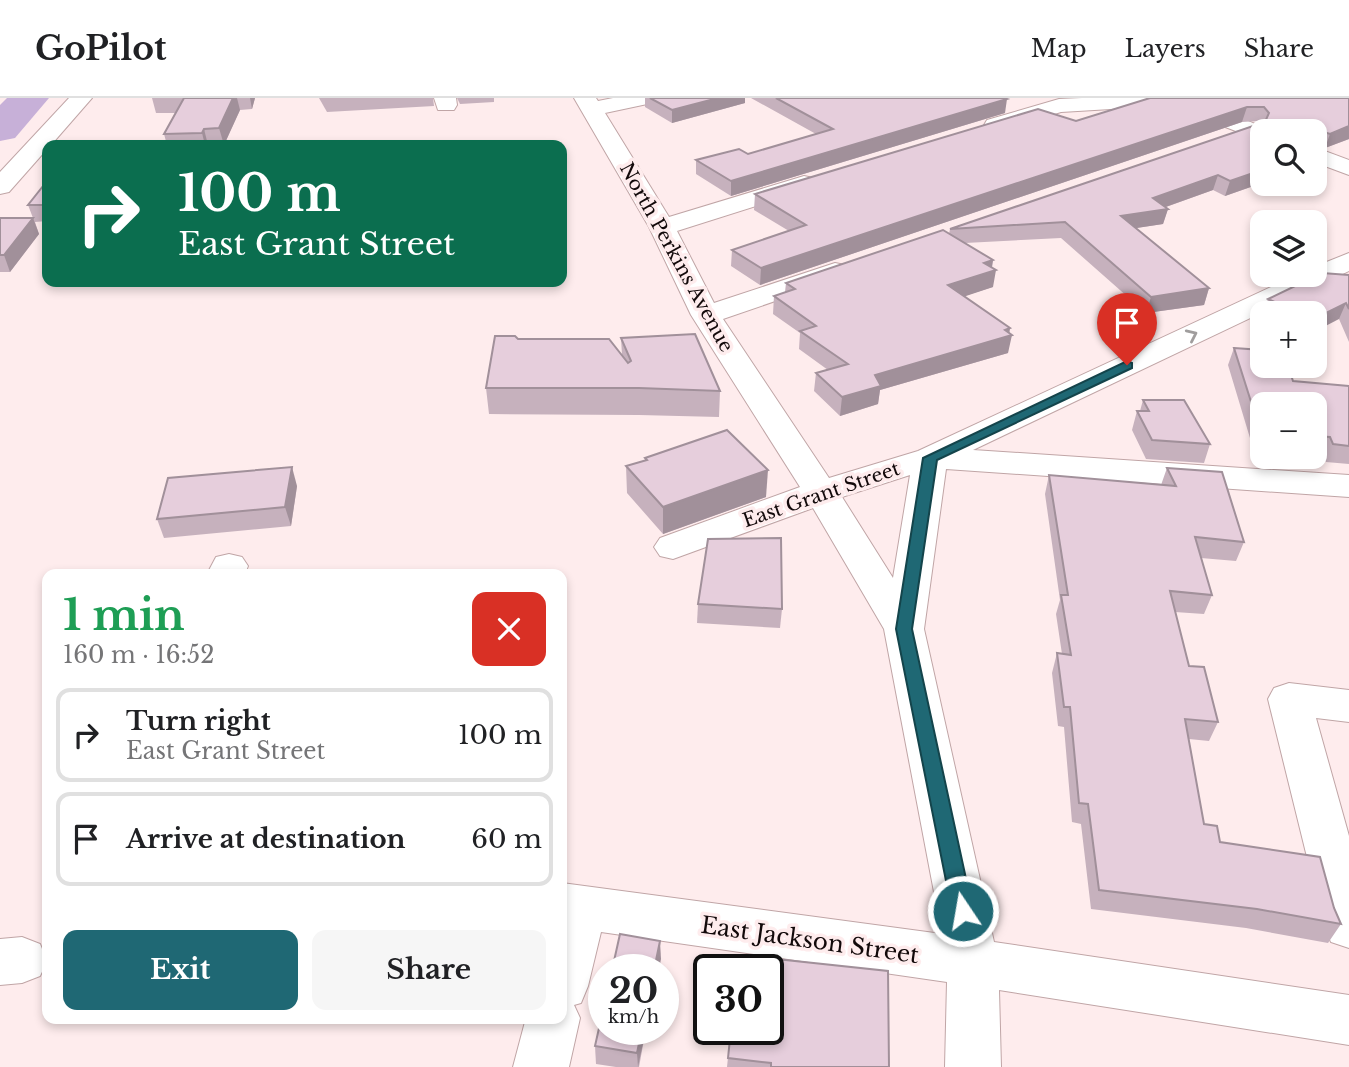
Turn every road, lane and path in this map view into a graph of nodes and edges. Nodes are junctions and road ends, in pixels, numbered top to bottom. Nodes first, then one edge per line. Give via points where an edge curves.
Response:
1 (81, 98) edge
2 (644, 98) edge
3 (1180, 99) edge
4 (588, 103) edge
5 (1250, 128) edge
6 (979, 130) edge
7 (1250, 133) edge
8 (43, 140) edge
9 (42, 141) edge
10 (1212, 143) edge
11 (1327, 159) edge
12 (1349, 168) edge
13 (821, 178) edge
14 (0, 187) edge
15 (662, 226) junction
16 (1349, 261) edge
17 (862, 262) edge
18 (706, 315) junction
19 (930, 458) junction
20 (1349, 486) edge
21 (821, 492) junction
22 (673, 547) dead end
23 (904, 629) junction
24 (1349, 706) edge
25 (572, 907) edge
26 (1349, 926) edge
27 (567, 946) edge
28 (973, 962) junction
29 (1349, 1020) edge
30 (552, 1024) edge
31 (541, 1067) edge
32 (973, 1067) edge

1 - 8 street
2 - 4 street
3 - 5 street
3 - 6 street via 1059,106
4 - 15 street, North Perkins Avenue
7 - 10 street
9 - 14 street
11 - 12 street
13 - 15 street
15 - 18 street, North Perkins Avenue
19 -> 16 street, East Grant Street
17 - 18 street
18 - 21 street, North Perkins Avenue
19 - 20 street
19 - 21 street, East Grant Street
19 - 23 street
21 - 22 street, East Grant Street
21 - 23 street, North Perkins Avenue
23 - 28 street
24 - 26 street via 1289,699
25 - 27 street
25 - 28 street, East Jackson Street
28 - 29 street, East Jackson Street
28 - 32 street
30 - 31 street

